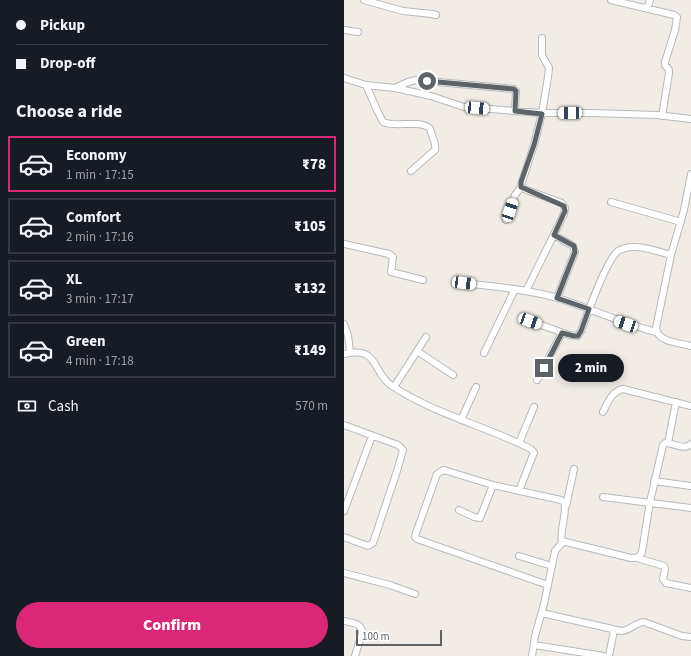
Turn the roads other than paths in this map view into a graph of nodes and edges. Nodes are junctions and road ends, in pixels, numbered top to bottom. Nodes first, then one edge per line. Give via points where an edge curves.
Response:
1 (364, 0) edge
2 (611, 0) edge
3 (650, 0) edge
4 (647, 9) junction
5 (436, 15) dead end
6 (344, 30) edge
7 (358, 32) dead end
8 (542, 38) dead end
9 (344, 78) edge
10 (366, 85) junction
11 (395, 88) junction
12 (515, 111) junction
13 (542, 114) junction
14 (662, 116) junction
15 (691, 119) edge
16 (411, 171) dead end
17 (691, 174) edge
18 (521, 187) junction
19 (611, 202) dead end
20 (684, 210) junction
21 (691, 212) edge
22 (506, 220) dead end
23 (681, 222) junction
24 (554, 235) junction
25 (344, 244) edge
26 (671, 255) junction
27 (423, 280) dead end
28 (464, 283) dead end
29 (515, 289) junction
30 (526, 291) junction
31 (557, 298) junction
32 (589, 309) junction
33 (530, 321) dead end
34 (344, 324) edge
35 (656, 332) junction
36 (562, 333) junction
37 (426, 337) dead end
38 (691, 346) edge
39 (417, 351) junction
40 (347, 353) edge
41 (484, 353) dead end
42 (453, 375) dead end
43 (537, 380) dead end
44 (394, 387) junction
45 (476, 387) dead end
46 (676, 402) junction
47 (691, 406) edge
48 (534, 407) dead end
49 (604, 412) dead end
50 (461, 420) junction
51 (344, 425) edge
52 (372, 436) junction
53 (520, 443) junction
54 (668, 443) junction
55 (690, 446) edge
56 (574, 469) dead end
57 (654, 481) junction
58 (493, 485) junction
59 (691, 486) edge
60 (519, 491) junction
61 (603, 497) dead end
62 (346, 500) edge
63 (650, 502) junction
64 (566, 506) junction
65 (691, 508) edge
66 (459, 510) dead end
67 (344, 511) edge
68 (344, 537) edge
69 (562, 543) junction
70 (519, 556) dead end
71 (637, 558) junction
72 (552, 566) junction
73 (344, 573) edge
74 (548, 585) junction
75 (691, 588) edge
76 (415, 594) dead end
77 (542, 612) junction
78 (344, 621) edge
79 (614, 630) junction
80 (691, 637) edge
81 (534, 646) junction
82 (355, 656) edge
83 (532, 656) edge
84 (604, 656) edge
85 (609, 656) edge

1 - 5 street
2 - 4 street
3 - 4 street
4 - 14 street via 677,17 665,62 669,73
6 - 7 street
8 - 13 street via 542,54 549,68
9 - 10 street
10 - 11 street
10 - 16 street via 383,122 392,125 420,125 428,127 431,132 435,150
11 - 12 street via 464,107
11 - 12 street via 416,80 514,89 517,95
12 - 13 street
13 - 14 street
13 - 18 street
14 - 15 street
17 - 20 street
18 - 22 street
18 - 24 street via 564,206 565,211
19 - 23 street
20 - 21 street
20 - 23 street
23 - 26 street
24 - 30 street
24 - 31 street via 575,248
25 - 27 street via 389,254 393,257 391,272
26 - 32 street via 639,247 618,251 609,262
26 - 35 street
28 - 29 street
29 - 30 street
29 - 41 street
30 - 31 street
31 - 32 street
32 - 35 street via 626,324
32 - 36 street via 578,336
33 - 36 street
34 - 40 street via 348,335
35 - 38 street via 661,338
36 - 43 street
37 - 39 street
39 - 42 street
39 - 44 street
40 - 44 street via 361,352 371,358
44 - 50 street via 432,408
45 - 50 street
46 - 47 street
46 - 49 street via 623,389 614,393
46 - 54 street
48 - 53 street
50 - 53 street
51 - 52 street
52 - 62 street
52 - 68 street via 398,445 403,454 373,543 368,546
53 - 60 street via 534,453
54 - 55 street
54 - 57 street via 665,443 661,450
56 - 64 street
57 - 59 street
57 - 63 street
58 - 60 street
58 - 66 street via 480,518
58 - 74 street via 447,471 440,472 415,536 419,540
60 - 64 street via 561,500
61 - 63 street
62 - 67 street
63 - 65 street
63 - 71 street via 642,552
64 - 69 street via 561,529
69 - 71 street
69 - 72 street via 555,551
70 - 72 street
71 - 75 street via 664,566 663,579 666,583
72 - 74 street
73 - 76 street
74 - 77 street
77 - 79 street
77 - 81 street
78 - 82 street via 362,629
79 - 80 street via 625,631 644,622
79 - 85 street
81 - 83 street
81 - 84 street

